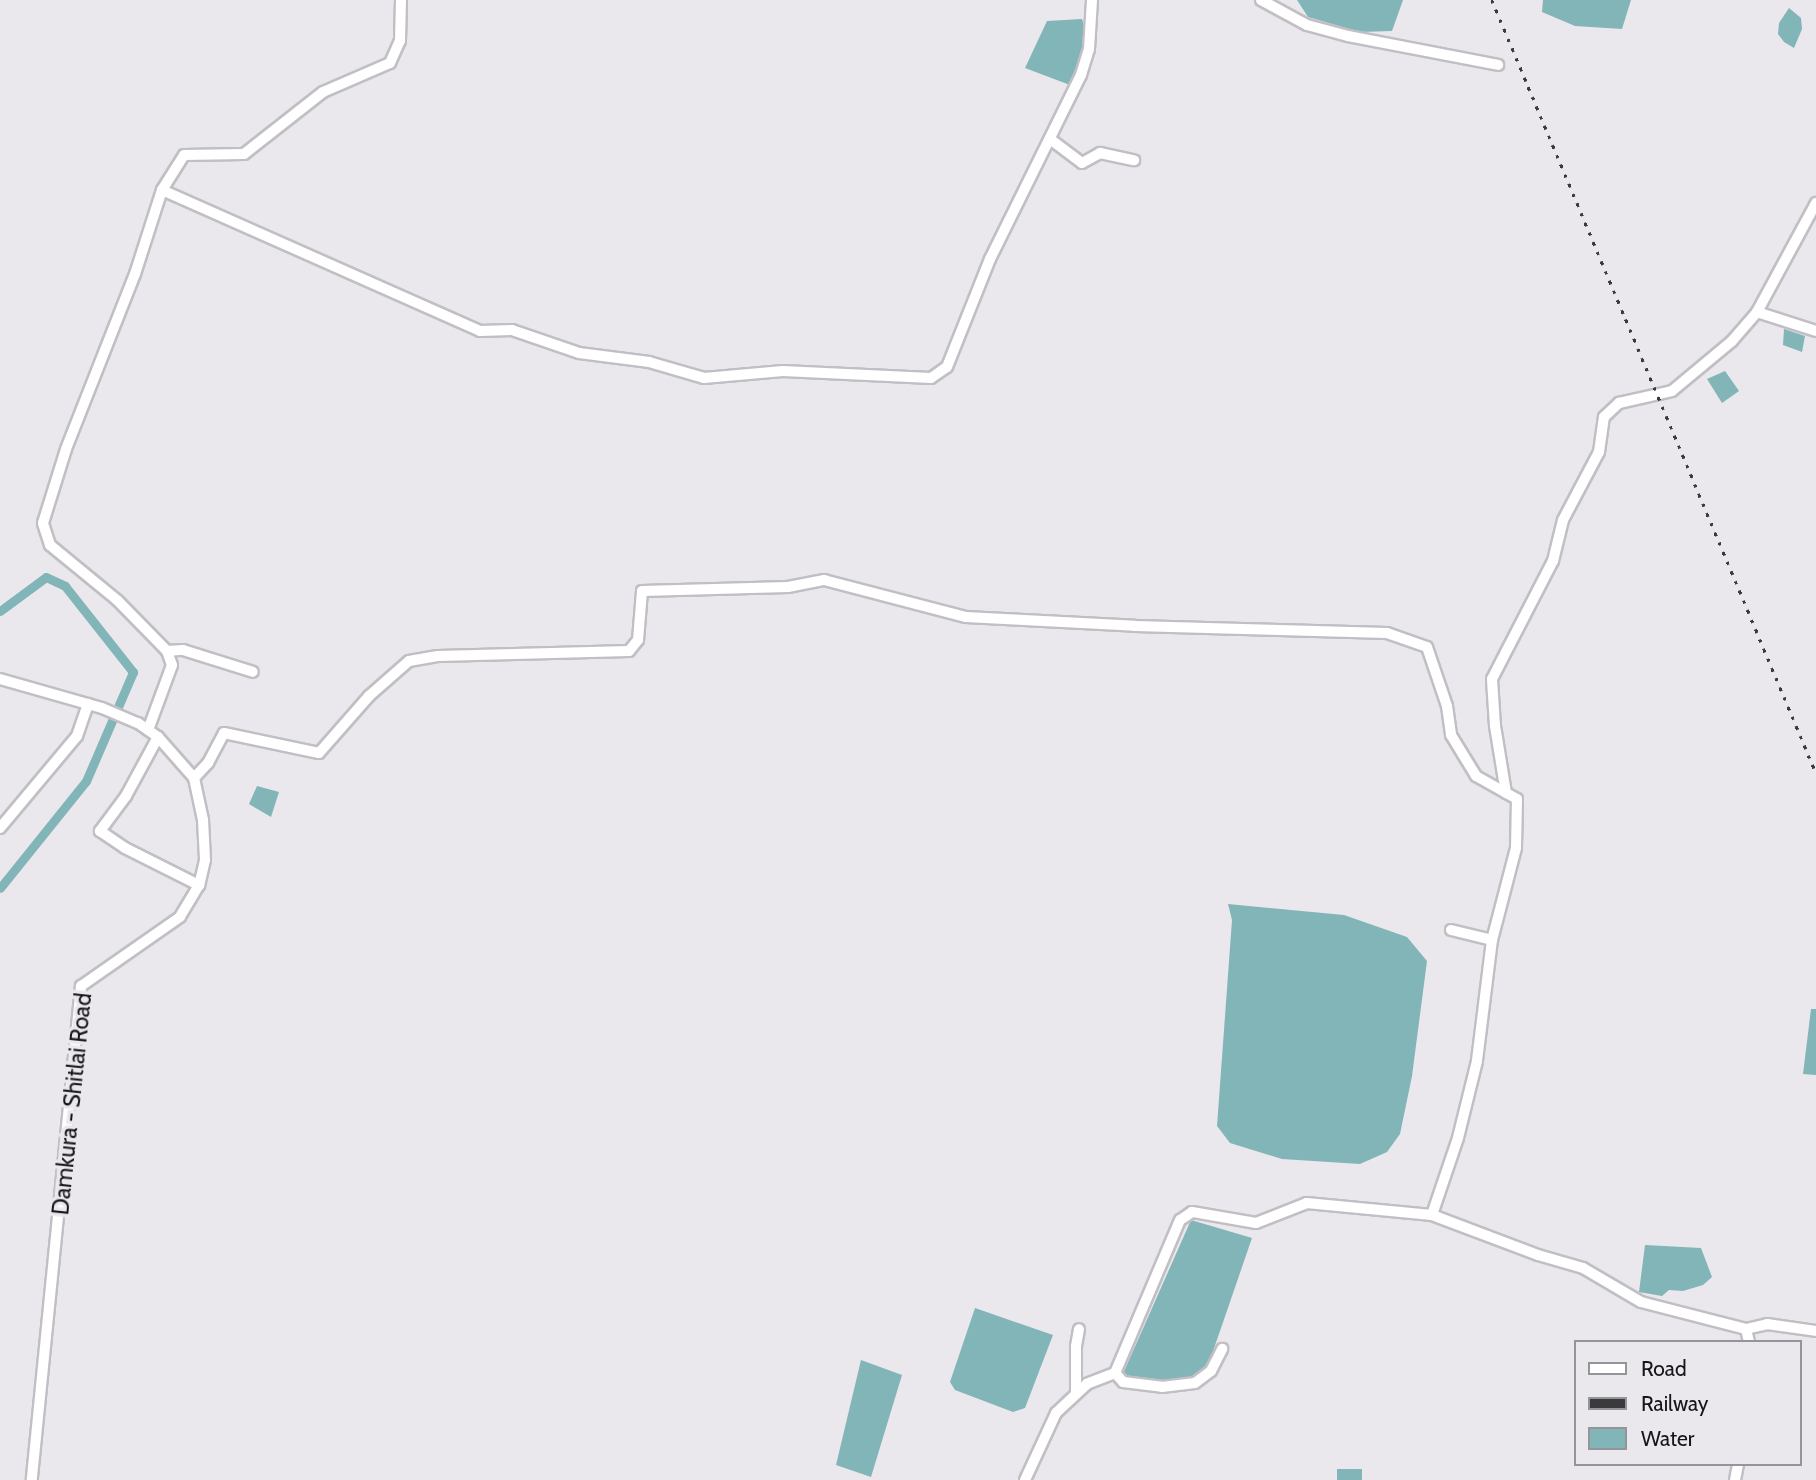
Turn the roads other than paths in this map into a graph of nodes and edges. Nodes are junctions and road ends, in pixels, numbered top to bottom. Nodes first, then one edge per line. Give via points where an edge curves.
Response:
1 (401, 0) edge
2 (1092, 0) edge
3 (1261, 0) edge
4 (1498, 65) dead end
5 (1050, 139) junction
6 (1134, 160) dead end
7 (162, 190) junction
8 (1816, 203) edge
9 (1757, 312) junction
10 (1816, 331) edge
11 (167, 651) junction
12 (253, 672) dead end
13 (0, 679) edge
14 (88, 704) junction
15 (148, 730) junction
16 (158, 737) junction
17 (194, 778) junction
18 (1506, 793) junction
19 (0, 828) edge
20 (199, 885) junction
21 (1451, 930) dead end
22 (1492, 940) junction
23 (1432, 1214) junction
24 (1079, 1328) dead end
25 (1746, 1329) junction
26 (1816, 1331) edge
27 (1749, 1340) edge
28 (1222, 1349) dead end
29 (1115, 1373) junction
30 (1076, 1392) junction
31 (32, 1480) edge
32 (1026, 1480) edge

1 - 7 street via 401,41 390,63 323,92 244,154 184,155
2 - 5 street via 1089,50
3 - 4 street via 1307,25
5 - 6 street via 1082,163 1100,153
5 - 7 street via 990,259 947,367 931,378 783,372 704,378 649,362 579,353 512,330 480,331
7 - 11 street via 43,523 50,545 117,600
8 - 9 street
9 - 10 street
9 - 18 street via 1732,341 1672,391 1619,403 1607,411 1599,452 1563,520 1553,561 1492,679
11 - 12 street via 183,650
11 - 15 street via 172,665
13 - 14 street, Damkura - Shitlai Road
14 - 15 street, Damkura - Shitlai Road
14 - 19 street via 78,736
15 - 16 street, Damkura - Shitlai Road
16 - 17 street, Damkura - Shitlai Road
16 - 20 street via 126,796 100,831
17 - 18 street via 224,733 318,753 369,696 409,661 438,656 629,651 638,640 642,591 788,587 824,580 966,617 1387,632 1427,647 1447,706 1451,735 1476,776
17 - 20 street, Damkura - Shitlai Road via 205,860
18 - 22 street via 1517,799 1516,848
20 - 31 street, Damkura - Shitlai Road via 180,917 81,986
21 - 22 street
22 - 23 street via 1476,1061 1458,1138
23 - 25 street via 1583,1268 1641,1302
23 - 29 street via 1307,1203 1256,1223 1192,1212 1180,1220
24 - 30 street
25 - 26 street via 1768,1324
25 - 27 street
28 - 29 street via 1211,1371 1195,1383 1162,1387 1123,1382
29 - 30 street
30 - 32 street via 1056,1413

